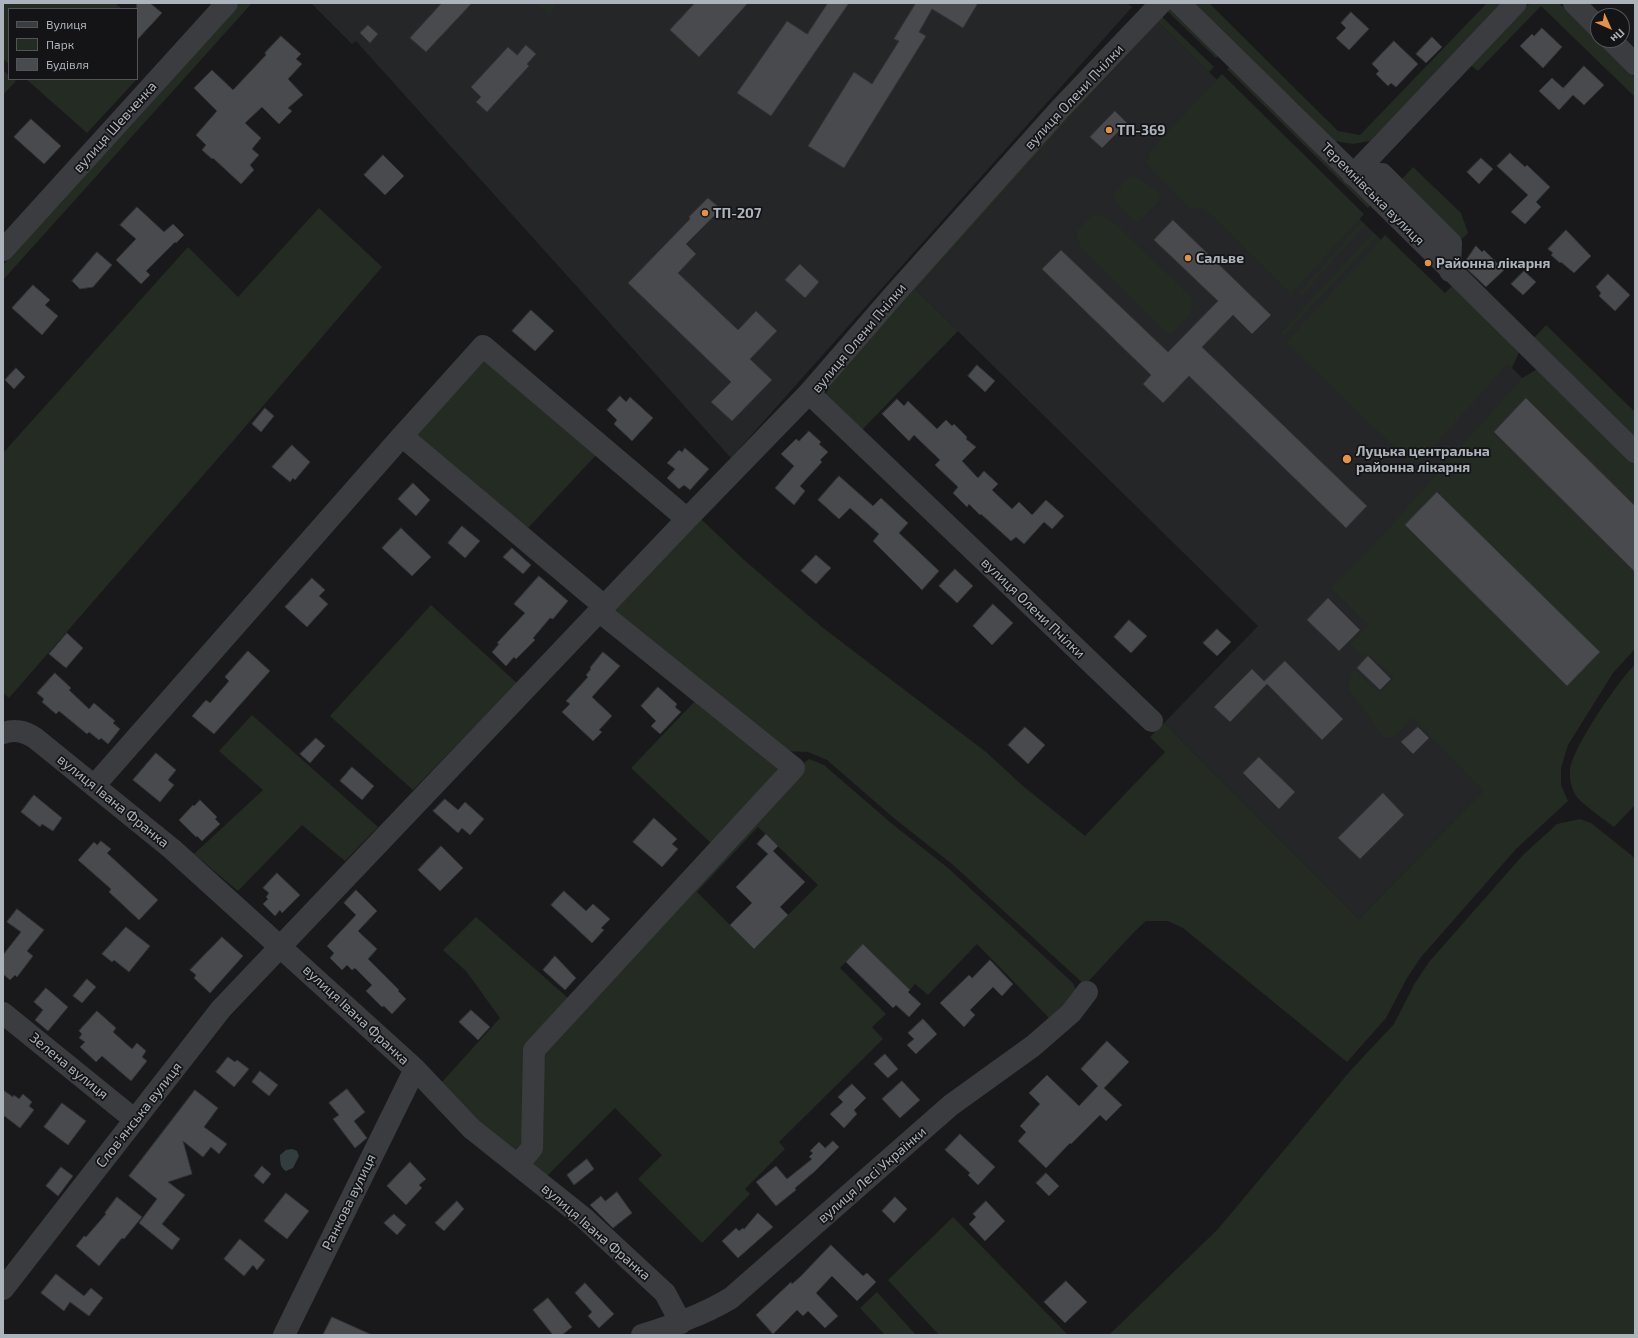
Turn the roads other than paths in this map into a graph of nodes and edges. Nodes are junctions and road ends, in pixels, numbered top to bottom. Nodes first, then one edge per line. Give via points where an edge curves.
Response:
1 (227, 3) edge
2 (1161, 3) edge
3 (1179, 3) edge
4 (1516, 3) edge
5 (1574, 3) edge
6 (1590, 19) edge
7 (1619, 48) edge
8 (1635, 64) edge
9 (1353, 174) junction
10 (3, 250) edge
11 (809, 394) junction
12 (402, 436) junction
13 (1635, 452) edge
14 (687, 519) junction
15 (602, 609) junction
16 (1152, 721) dead end
17 (7, 731) edge
18 (94, 786) junction
19 (280, 945) junction
20 (1087, 992) dead end
21 (3, 1013) edge
22 (415, 1069) junction
23 (135, 1120) junction
24 (518, 1165) junction
25 (3, 1289) edge
26 (681, 1323) junction
27 (284, 1335) edge
28 (642, 1335) edge

1 - 10 street, вулиця Шевченка
2 - 11 street, вулиця Олени Пчілки via 1055,115 898,290
3 - 9 street, Теремнівська вулиця
4 - 9 street
5 - 6 street
7 - 8 street
9 - 13 street, Теремнівська вулиця
11 - 14 street, Словʼянська вулиця
11 - 16 street, вулиця Олени Пчілки
12 - 14 street via 483,346
12 - 15 street
12 - 18 street
14 - 15 street, Словʼянська вулиця
15 - 19 street, Словʼянська вулиця
15 - 24 street via 794,768 534,1050 532,1148
17 - 18 street, вулиця Івана Франка via 25,732 35,738
18 - 19 street, вулиця Івана Франка via 172,849
19 - 22 street, вулиця Івана Франка
19 - 23 street, Словʼянська вулиця via 221,1009
20 - 26 street, вулиця Лесі Українки via 1071,1012 1033,1046 951,1105 731,1298 712,1310
21 - 23 street, Зелена вулиця
22 - 24 street, вулиця Івана Франка via 472,1129
22 - 27 street, Ранкова вулиця
23 - 25 street, Словʼянська вулиця
24 - 26 street, вулиця Івана Франка via 584,1218 665,1293
26 - 28 street, вулиця Лесі Українки

